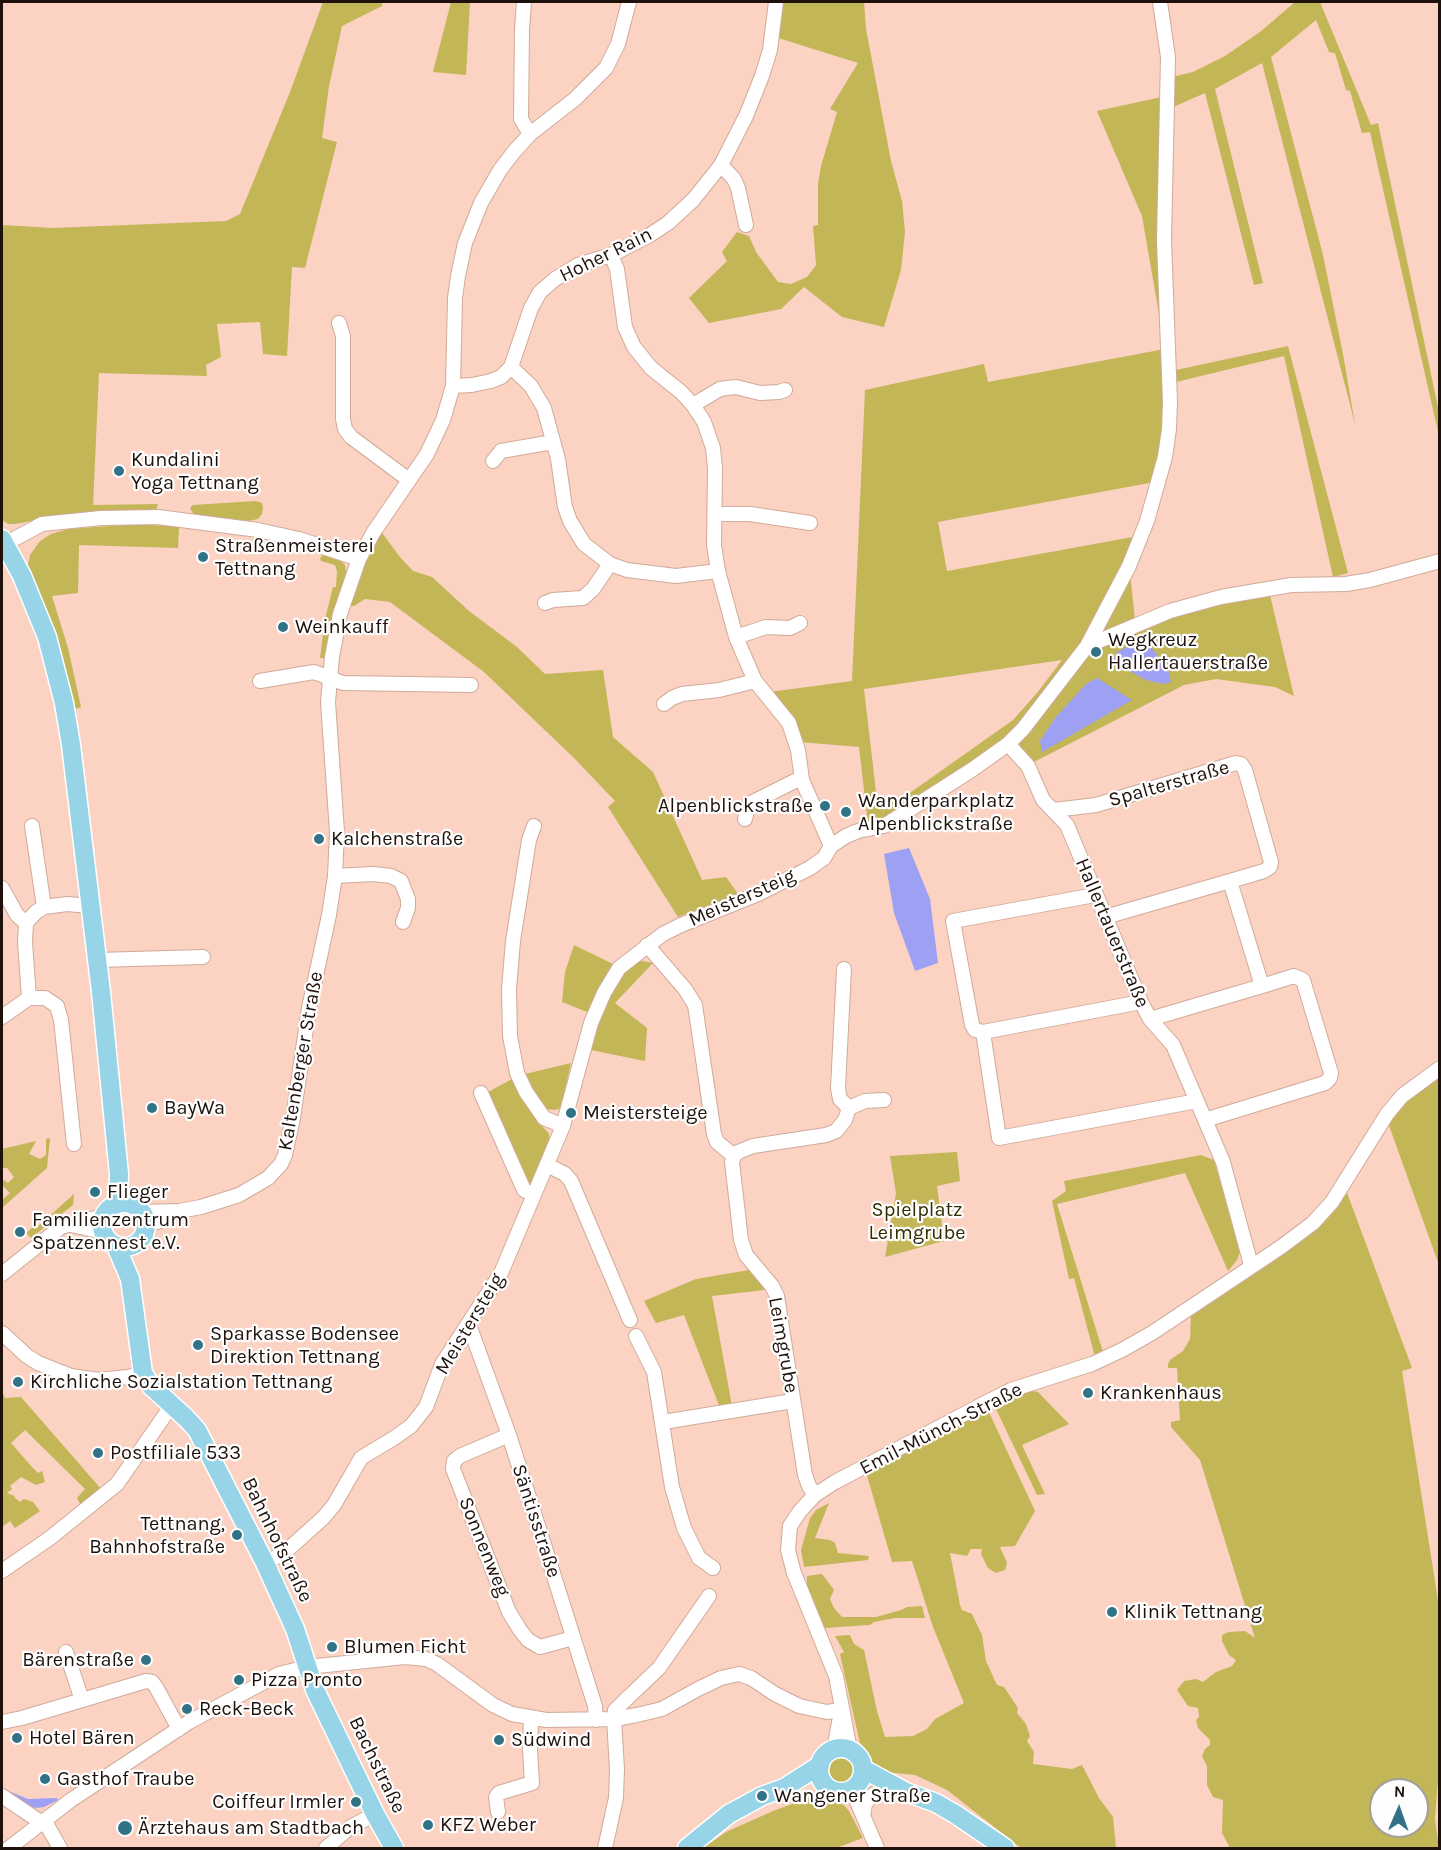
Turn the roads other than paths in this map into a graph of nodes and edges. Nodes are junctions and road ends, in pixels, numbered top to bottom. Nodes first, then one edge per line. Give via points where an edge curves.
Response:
1 (524, 2) edge
2 (629, 2) edge
3 (776, 2) edge
4 (1160, 2) edge
5 (530, 134) junction
6 (721, 165) junction
7 (746, 225) dead end
8 (610, 255) junction
9 (339, 323) dead end
10 (511, 368) junction
11 (453, 386) junction
12 (785, 390) dead end
13 (693, 405) junction
14 (553, 442) junction
15 (493, 461) dead end
16 (409, 480) junction
17 (714, 514) junction
18 (810, 523) dead end
19 (3, 542) edge
20 (359, 559) junction
21 (1440, 561) edge
22 (610, 564) junction
23 (718, 571) junction
24 (545, 603) dead end
25 (800, 623) dead end
26 (735, 637) junction
27 (1087, 646) junction
28 (330, 678) junction
29 (260, 681) dead end
30 (755, 681) junction
31 (471, 685) dead end
32 (664, 704) dead end
33 (1008, 744) junction
34 (802, 780) junction
35 (1054, 810) junction
36 (745, 819) dead end
37 (32, 826) dead end
38 (534, 826) dead end
39 (831, 846) junction
40 (335, 876) junction
41 (1230, 881) junction
42 (2, 888) edge
43 (1095, 895) junction
44 (90, 906) junction
45 (44, 907) junction
46 (1105, 917) junction
47 (403, 922) dead end
48 (26, 923) junction
49 (647, 945) junction
50 (203, 957) dead end
51 (97, 960) junction
52 (844, 969) dead end
53 (1262, 986) junction
54 (29, 998) junction
55 (1141, 1002) junction
56 (2, 1017) edge
57 (1150, 1019) junction
58 (983, 1032) junction
59 (1440, 1068) edge
60 (481, 1093) dead end
61 (884, 1100) dead end
62 (1197, 1101) junction
63 (849, 1108) junction
64 (1205, 1120) junction
65 (563, 1126) junction
66 (74, 1144) dead end
67 (734, 1156) junction
68 (547, 1165) junction
69 (533, 1195) junction
70 (134, 1211) junction
71 (103, 1225) junction
72 (136, 1244) junction
73 (116, 1246) junction
74 (1251, 1265) junction
75 (2, 1274) edge
76 (130, 1279) junction
77 (630, 1320) dead end
78 (469, 1325) junction
79 (2, 1333) edge
80 (636, 1336) dead end
81 (143, 1373) junction
82 (793, 1401) junction
83 (172, 1405) junction
84 (663, 1422) junction
85 (509, 1436) junction
86 (815, 1496) junction
87 (265, 1563) junction
88 (713, 1568) dead end
89 (2, 1571) edge
90 (709, 1596) dead end
91 (573, 1638) junction
92 (66, 1652) dead end
93 (307, 1666) junction
94 (82, 1700) junction
95 (841, 1710) junction
96 (531, 1719) junction
97 (614, 1719) junction
98 (596, 1720) junction
99 (2, 1722) edge
100 (179, 1729) junction
101 (842, 1750) junction
102 (820, 1765) junction
103 (863, 1769) junction
104 (825, 1786) junction
105 (784, 1788) junction
106 (854, 1789) junction
107 (897, 1791) junction
108 (2, 1796) edge
109 (498, 1812) dead end
110 (375, 1814) junction
111 (863, 1816) junction
112 (42, 1822) junction
113 (9, 1848) edge
114 (60, 1848) edge
115 (326, 1848) edge
116 (394, 1848) edge
117 (606, 1848) edge
118 (687, 1848) edge
119 (877, 1848) edge
120 (1005, 1848) edge

1 - 5 street via 521,119
2 - 5 street, Kaltenberger Straße via 618,44 606,68 575,99
3 - 6 street, Hoher Rain via 770,50 762,76
4 - 27 street, Meistersteig via 1168,57 1164,240 1169,429 1147,521 1129,566
5 - 11 street, Kaltenberger Straße via 500,170 481,202 465,243 455,298
6 - 7 street via 738,188
6 - 8 street, Hoher Rain via 668,223
8 - 10 street, Hoher Rain via 566,271 540,292
8 - 13 street via 617,269 626,327 634,347 651,368
9 - 16 street via 343,336 345,429
10 - 11 street via 491,381
10 - 14 street via 531,386 544,408
11 - 16 street, Kaltenberger Straße via 435,439
12 - 13 street via 760,393 736,387 720,389
13 - 17 street via 713,448
14 - 15 street via 501,451
14 - 22 street via 570,521 584,544
16 - 20 street, Kaltenberger Straße
17 - 18 street via 750,514
17 - 23 street
19 - 20 street via 42,524 158,517 267,532
19 - 44 main road via 22,576 47,638 62,692 72,745
20 - 28 street, Kaltenberger Straße via 340,614
21 - 27 street via 1347,584 1291,585 1221,597 1162,614
22 - 23 street via 667,575
22 - 24 street via 583,597
23 - 26 street
25 - 26 street via 790,628 766,627
26 - 30 street
27 - 33 street, Meistersteig
28 - 29 street via 314,672
28 - 31 street via 343,683
28 - 40 street, Kaltenberger Straße via 329,721 338,832
30 - 32 street via 682,694
30 - 34 street via 789,723
33 - 35 street, Hallertauerstraße via 1028,766 1043,800
33 - 39 street, Meistersteig via 884,826 858,831
34 - 36 street via 749,804
34 - 39 street
35 - 41 street, Spalterstraße via 1096,805 1241,764 1271,862 1264,871
35 - 43 street, Hallertauerstraße via 1067,825
37 - 45 street
38 - 65 street via 513,941 510,1036 517,1073 526,1092 544,1118
39 - 49 street, Meistersteig via 824,858 810,868 681,925
40 - 47 street via 373,874 400,881 408,899
40 - 70 street, Kaltenberger Straße via 309,1008 289,1143 281,1164 268,1178 239,1195 201,1208
41 - 46 street, Spalterstraße
41 - 53 street
42 - 48 street
43 - 46 street, Hallertauerstraße
43 - 58 street via 953,921 972,1025
44 - 45 street
44 - 51 main road
45 - 48 street
46 - 55 street, Hallertauerstraße
48 - 54 street
49 - 65 street, Meistersteig via 619,968 604,993 591,1023
49 - 67 street via 695,1005 714,1134 717,1142
50 - 51 street
51 - 70 main road via 120,1174
52 - 63 street via 838,1088 840,1099
53 - 57 street
53 - 64 street via 1294,976 1303,980 1330,1066 1330,1078 1325,1083
54 - 56 street
54 - 66 street via 45,998 60,1013
55 - 57 street, Hallertauerstraße
55 - 58 street
57 - 62 street, Hallertauerstraße via 1173,1045
58 - 62 street via 999,1138
59 - 74 street, Emil-Münch-Straße via 1402,1096 1332,1202 1301,1233
60 - 69 street via 524,1190
61 - 63 street via 866,1101
62 - 64 street, Hallertauerstraße
63 - 67 street via 836,1131 753,1146
64 - 74 street, Hallertauerstraße via 1223,1162
65 - 68 street, Meistersteig
67 - 82 street, Leimgrube via 732,1170 741,1240 746,1255 777,1296
68 - 69 street, Meistersteig
68 - 77 street via 571,1180
69 - 78 street, Meistersteig via 501,1273
70 - 71 main road via 109,1209
70 - 72 main road via 143,1236
71 - 73 main road via 108,1240
71 - 75 street via 85,1220 61,1227
72 - 73 main road
72 - 76 main road
73 - 76 main road
74 - 86 street, Emil-Münch-Straße via 1122,1350 1092,1364 1011,1390 862,1467
76 - 81 main road
78 - 85 street, Säntisstraße
78 - 87 street, Meistersteig via 442,1364 420,1416 361,1458 334,1505 284,1553
79 - 81 street via 38,1363 71,1376 99,1380
80 - 84 street via 654,1372
81 - 83 main road, Bahnhofstraße
82 - 84 street
82 - 86 street, Leimgrube via 805,1474
83 - 87 main road, Bahnhofstraße via 197,1430
83 - 89 street via 117,1484
84 - 88 street via 672,1486 684,1528 699,1558
85 - 91 street, Säntisstraße
85 - 91 street, Sonnenweg via 460,1456 453,1468 519,1630 540,1647
86 - 95 street, Emil-Münch-Straße via 792,1523 788,1550 836,1676
87 - 93 main road, Bahnhofstraße
90 - 97 street via 659,1668 615,1710
91 - 98 street, Säntisstraße
92 - 94 street
93 - 96 street via 405,1657 426,1659 493,1705
93 - 100 street via 279,1674
93 - 110 main road, Bachstraße
94 - 99 street
94 - 100 street via 152,1682
95 - 97 street via 827,1712 799,1706 739,1674 721,1678 662,1709
95 - 101 street, Emil-Münch-Straße
96 - 98 street
96 - 109 street via 532,1783 499,1792
97 - 98 street
97 - 117 street via 616,1798
100 - 112 street
101 - 102 main road via 825,1756
101 - 103 main road via 860,1759
102 - 104 main road
102 - 105 main road
103 - 106 main road via 862,1779
103 - 107 main road
104 - 105 main road
104 - 106 main road via 835,1792
105 - 118 main road via 729,1814
106 - 107 main road
106 - 111 street
107 - 111 street via 871,1796
107 - 120 main road via 936,1803
108 - 112 street
110 - 115 street via 349,1828
110 - 116 main road, Bachstraße
111 - 119 street
112 - 113 street
112 - 114 street

